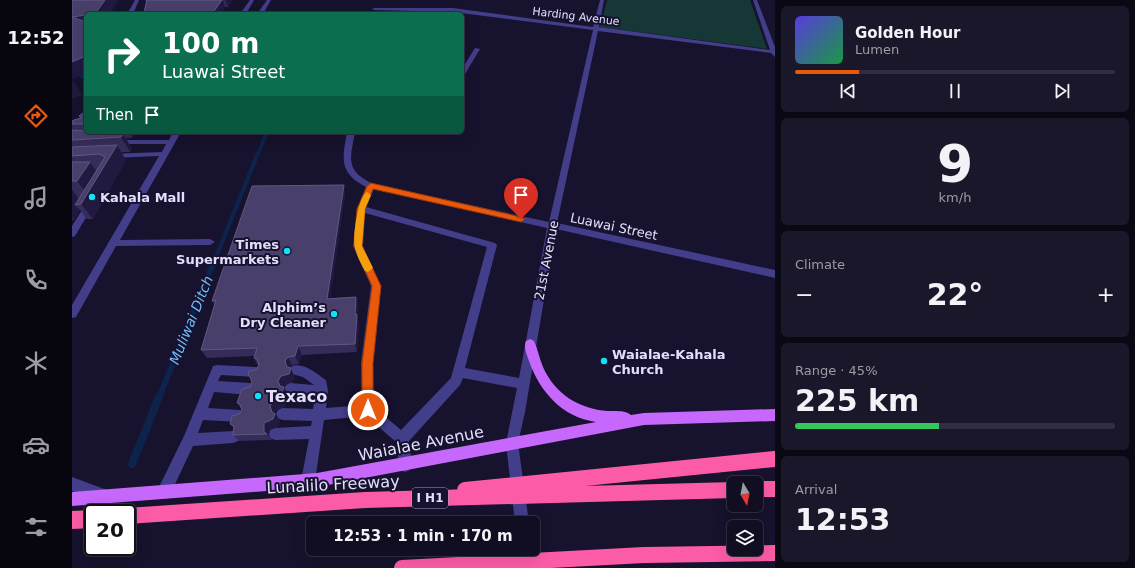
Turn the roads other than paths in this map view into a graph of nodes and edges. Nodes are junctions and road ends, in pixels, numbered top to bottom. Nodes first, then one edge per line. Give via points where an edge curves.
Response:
1 (136, 0) edge
2 (252, 0) edge
3 (269, 0) edge
4 (602, 0) edge
5 (755, 0) edge
6 (374, 9) edge
7 (131, 12) edge
8 (244, 12) edge
9 (261, 12) edge
10 (595, 29) junction
11 (477, 49) dead end
12 (775, 53) edge
13 (464, 71) edge
14 (176, 134) edge
15 (351, 134) edge
16 (103, 142) edge
17 (171, 142) junction
18 (164, 154) junction
19 (100, 156) edge
20 (371, 186) junction
21 (79, 201) edge
22 (361, 209) junction
23 (552, 226) junction
24 (72, 234) edge
25 (210, 242) dead end
26 (113, 243) junction
27 (775, 274) edge
28 (72, 314) edge
29 (530, 344) junction
30 (296, 370) dead end
31 (256, 372) edge
32 (458, 372) junction
33 (523, 384) junction
34 (211, 386) junction
35 (250, 389) edge
36 (290, 389) dead end
37 (322, 391) junction
38 (368, 410) junction
39 (200, 414) junction
40 (282, 414) dead end
41 (318, 415) junction
42 (775, 415) edge
43 (240, 416) edge
44 (644, 419) junction
45 (317, 432) junction
46 (275, 434) dead end
47 (233, 437) edge
48 (402, 439) junction
49 (189, 440) junction
50 (512, 443) junction
51 (775, 459) edge
52 (405, 464) junction
53 (308, 481) junction
54 (72, 484) edge
55 (775, 488) edge
56 (763, 489) edge
57 (727, 490) edge
58 (164, 492) junction
59 (105, 497) junction
60 (72, 499) edge
61 (365, 500) junction
62 (136, 515) edge
63 (521, 516) edge
64 (84, 519) edge
65 (72, 520) edge
66 (775, 553) edge
67 (527, 556) edge
68 (402, 568) edge
69 (528, 568) edge

1 - 7 street
2 - 8 street
3 - 9 street
4 - 10 street, 21st Avenue
5 - 12 street
6 - 10 street, Harding Avenue via 443,7
10 - 12 street, Harding Avenue
10 - 23 street, 21st Avenue
11 - 13 street
14 - 17 street
15 - 20 street, Luawai Street via 347,157 349,170 353,176
16 - 17 street
17 - 18 street
18 - 19 street
18 - 26 street
20 - 22 street
20 - 23 street, Luawai Street
21 - 24 street via 94,197
22 - 32 street via 492,245
22 - 38 street via 358,246 376,286 367,363
23 - 27 street, Luawai Street
23 - 29 street, 21st Avenue
25 - 26 street
26 - 28 street
29 - 33 street, 21st Avenue
29 - 44 main road via 533,359 542,379 554,394 571,408 592,415
30 - 37 street via 306,373 322,384
31 - 34 street via 218,370
32 - 33 street
32 - 48 street via 456,381
33 - 50 street, 21st Avenue
34 - 35 street
34 - 39 street
36 - 37 street
37 - 41 street
38 - 41 street
38 - 48 street
39 - 43 street
39 - 49 street
40 - 41 street
41 - 45 street
42 - 44 main road, Waialae Avenue
44 - 50 main road, Waialae Avenue
45 - 46 street
45 - 53 street
47 - 49 street
48 - 52 street
49 - 58 street
50 - 52 main road, Waialae Avenue
50 - 63 street, 21st Avenue
51 - 61 highway, bridge
52 - 53 main road, Waialae Avenue
53 - 58 main road, Waialae Avenue
54 - 59 street
55 - 56 highway
57 - 61 highway, Lunalilo Freeway / I H1, bridge
58 - 59 main road, Waialae Avenue
59 - 60 main road, Waialae Avenue
61 - 62 highway, Lunalilo Freeway / I H1, bridge
64 - 65 highway
66 - 68 highway, bridge via 644,555
67 - 69 street

